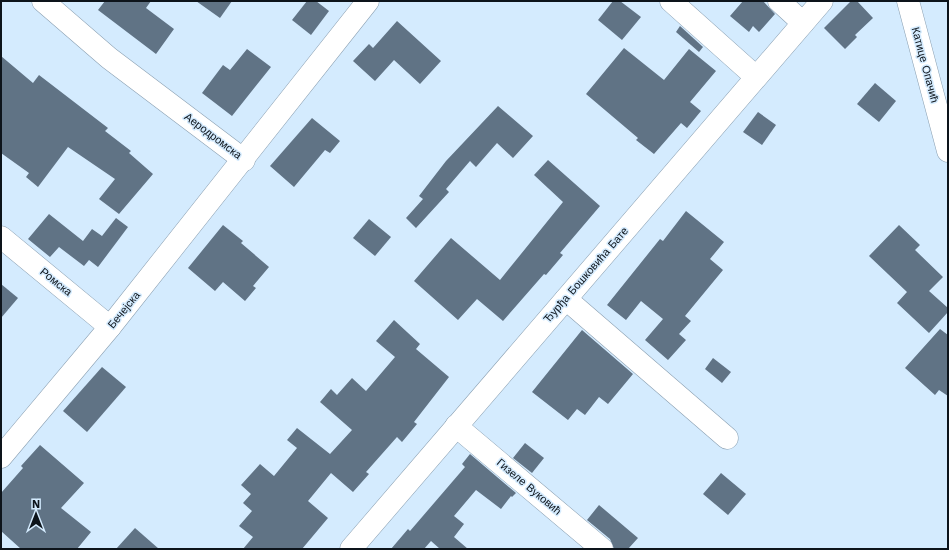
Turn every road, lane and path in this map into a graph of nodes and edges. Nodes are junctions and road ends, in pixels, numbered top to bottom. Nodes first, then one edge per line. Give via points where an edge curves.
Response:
1 (43, 1) edge
2 (672, 1) edge
3 (778, 1) edge
4 (822, 1) edge
5 (908, 1) edge
6 (366, 2) edge
7 (803, 23) junction
8 (756, 76) junction
9 (948, 151) edge
10 (244, 160) junction
11 (1, 238) edge
12 (566, 299) junction
13 (110, 327) junction
14 (456, 426) junction
15 (727, 438) dead end
16 (1, 457) edge
17 (350, 549) edge
18 (602, 549) edge

1 - 10 street, Аеродромска via 109,58
2 - 8 street
3 - 7 street
4 - 7 street, Ђурђа Бошковића Бате
5 - 9 street, Катице Опачић
6 - 10 street, Аеродромска
7 - 8 street, Ђурђа Бошковића Бате
8 - 12 street, Ђурђа Бошковића Бате
10 - 13 street, Бечејска
11 - 13 street, Ромска
12 - 14 street, Ђурђа Бошковића Бате
12 - 15 street
13 - 16 street, Бечејска
14 - 17 street, Ђурђа Бошковића Бате
14 - 18 street, Гизеле Вуковић

